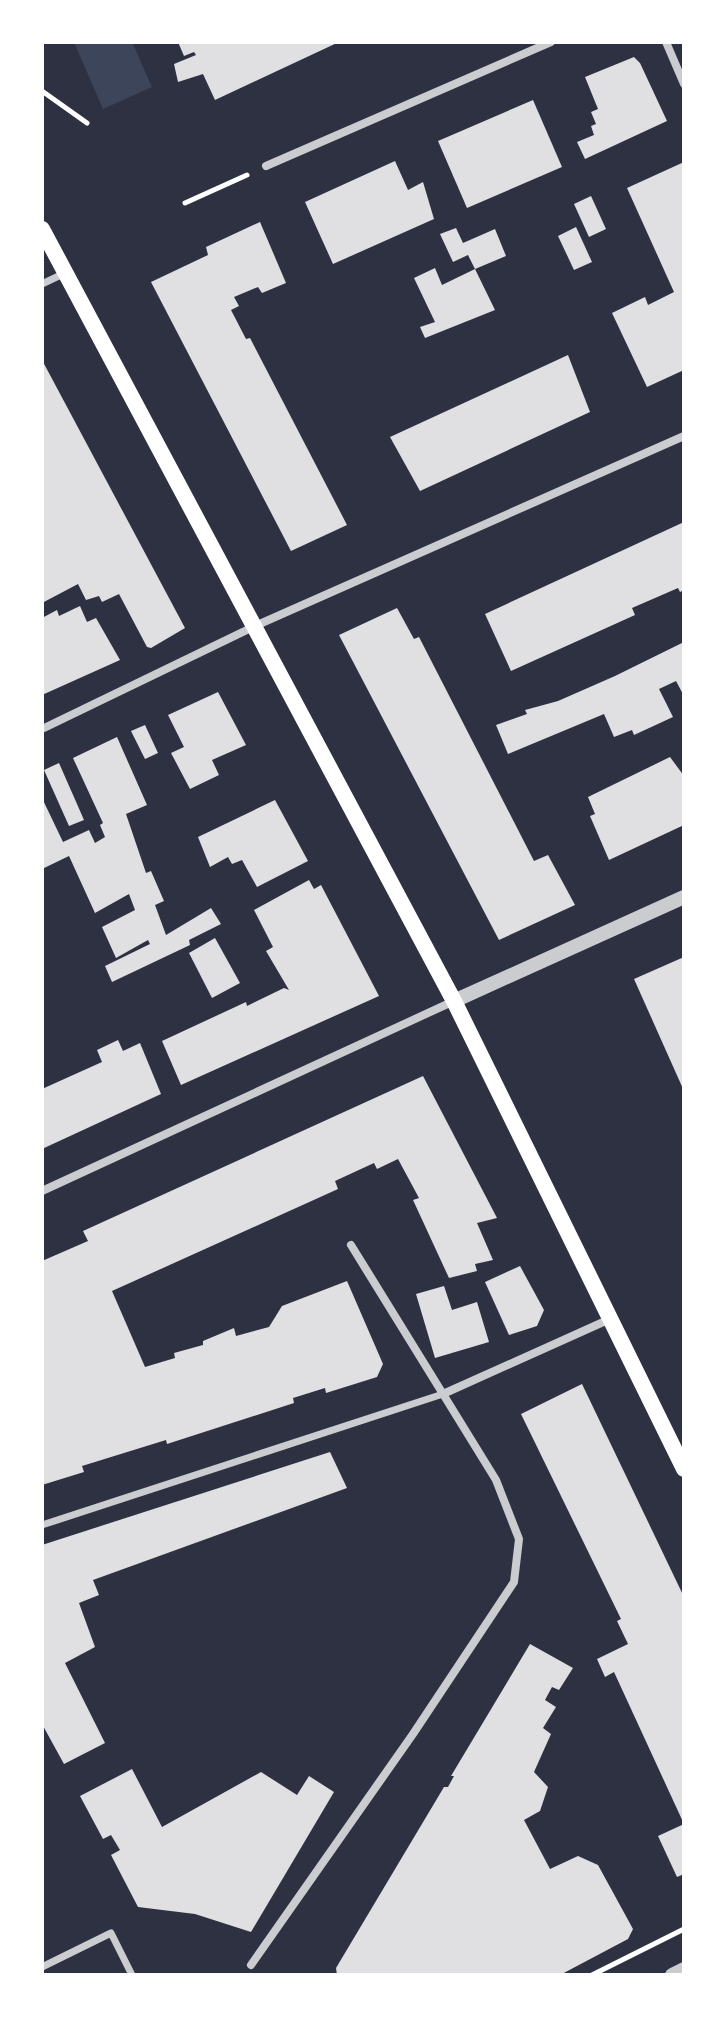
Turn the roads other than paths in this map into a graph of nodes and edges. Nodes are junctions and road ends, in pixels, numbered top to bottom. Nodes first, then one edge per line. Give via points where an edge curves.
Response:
1 (551, 42) edge
2 (666, 42) edge
3 (684, 84) edge
4 (266, 166) road end
5 (42, 229) edge
6 (65, 273) junction
7 (42, 284) edge
8 (684, 436) edge
9 (255, 626) junction
10 (42, 729) edge
11 (684, 897) edge
12 (454, 1001) junction
13 (42, 1191) edge
14 (351, 1245) dead end
15 (610, 1319) junction
16 (443, 1394) junction
17 (684, 1469) edge
18 (42, 1525) edge
19 (251, 1965) dead end
20 (42, 1967) edge
21 (684, 1969) edge
22 (132, 1975) edge
23 (672, 1975) edge

1 - 4 street
2 - 3 street
5 - 6 main road
6 - 7 street
6 - 9 main road
8 - 9 street
9 - 10 street
9 - 12 main road
11 - 12 street
12 - 13 street
12 - 15 main road
14 - 16 street
15 - 16 street
15 - 17 main road
16 - 18 street
16 - 19 street via 496,1480 519,1539 514,1582
20 - 22 street via 111,1933
21 - 23 street

